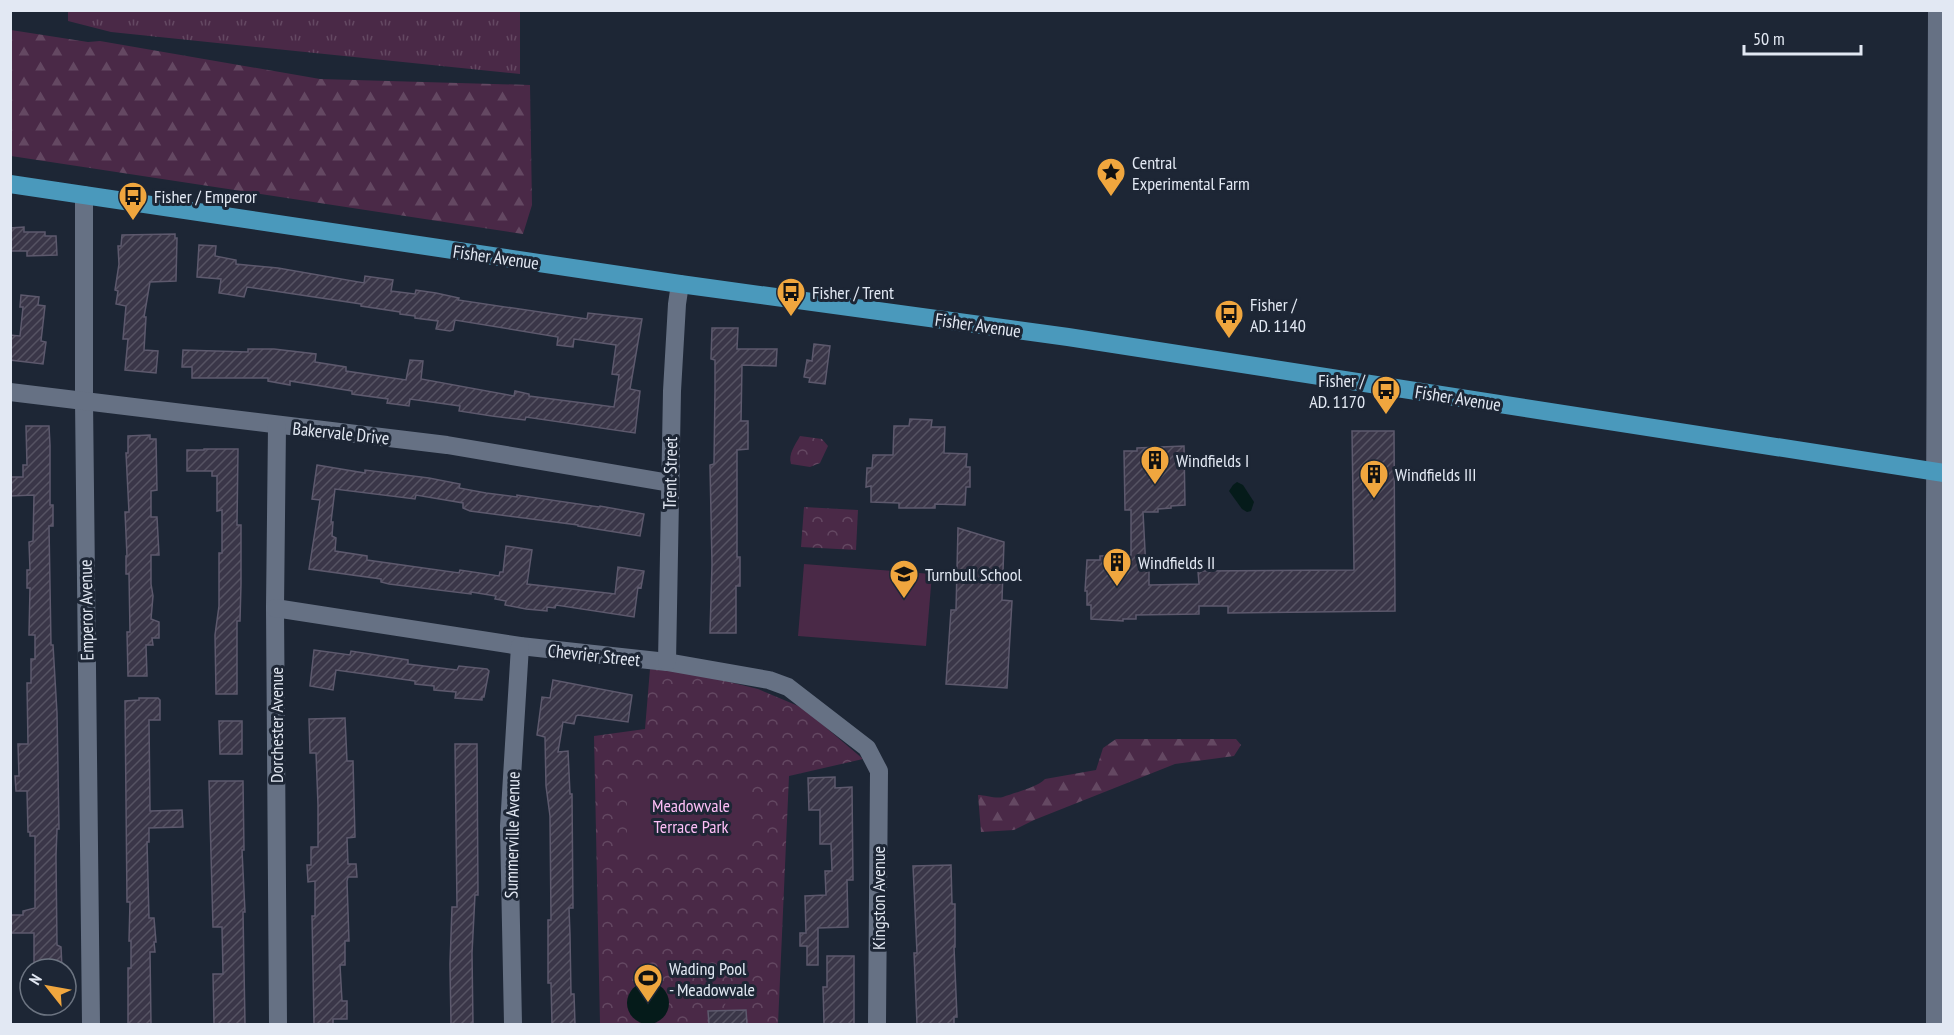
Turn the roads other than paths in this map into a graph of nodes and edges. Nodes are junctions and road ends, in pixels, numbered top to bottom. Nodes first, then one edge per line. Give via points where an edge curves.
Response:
1 (1937, 10) edge
2 (10, 184) edge
3 (84, 195) junction
4 (680, 284) junction
5 (10, 392) edge
6 (84, 401) junction
7 (277, 426) junction
8 (1940, 472) edge
9 (670, 483) junction
10 (275, 608) junction
11 (520, 646) junction
12 (667, 663) junction
13 (879, 771) joint
14 (91, 1024) edge
15 (278, 1024) edge
16 (513, 1024) edge
17 (877, 1024) edge
18 (1935, 1024) edge

1 - 8 street
2 - 3 main road, Fisher Avenue
3 - 4 main road, Fisher Avenue
3 - 6 street, Emperor Avenue
4 - 8 main road, Fisher Avenue via 1068,337
4 - 9 street, Trent Street
5 - 6 street, Bakervale Drive
6 - 7 street, Bakervale Drive
6 - 14 street, Emperor Avenue
7 - 9 street, Bakervale Drive via 447,445
7 - 10 street, Dorchester Avenue
8 - 18 street
9 - 12 street, Trent Street
10 - 11 street, Chevrier Street
10 - 15 street, Dorchester Avenue
11 - 12 street, Chevrier Street
11 - 16 street, Summerville Avenue via 509,826
12 - 13 street, Chevrier Street via 769,680 788,687 867,748
13 - 17 street, Kingston Avenue

